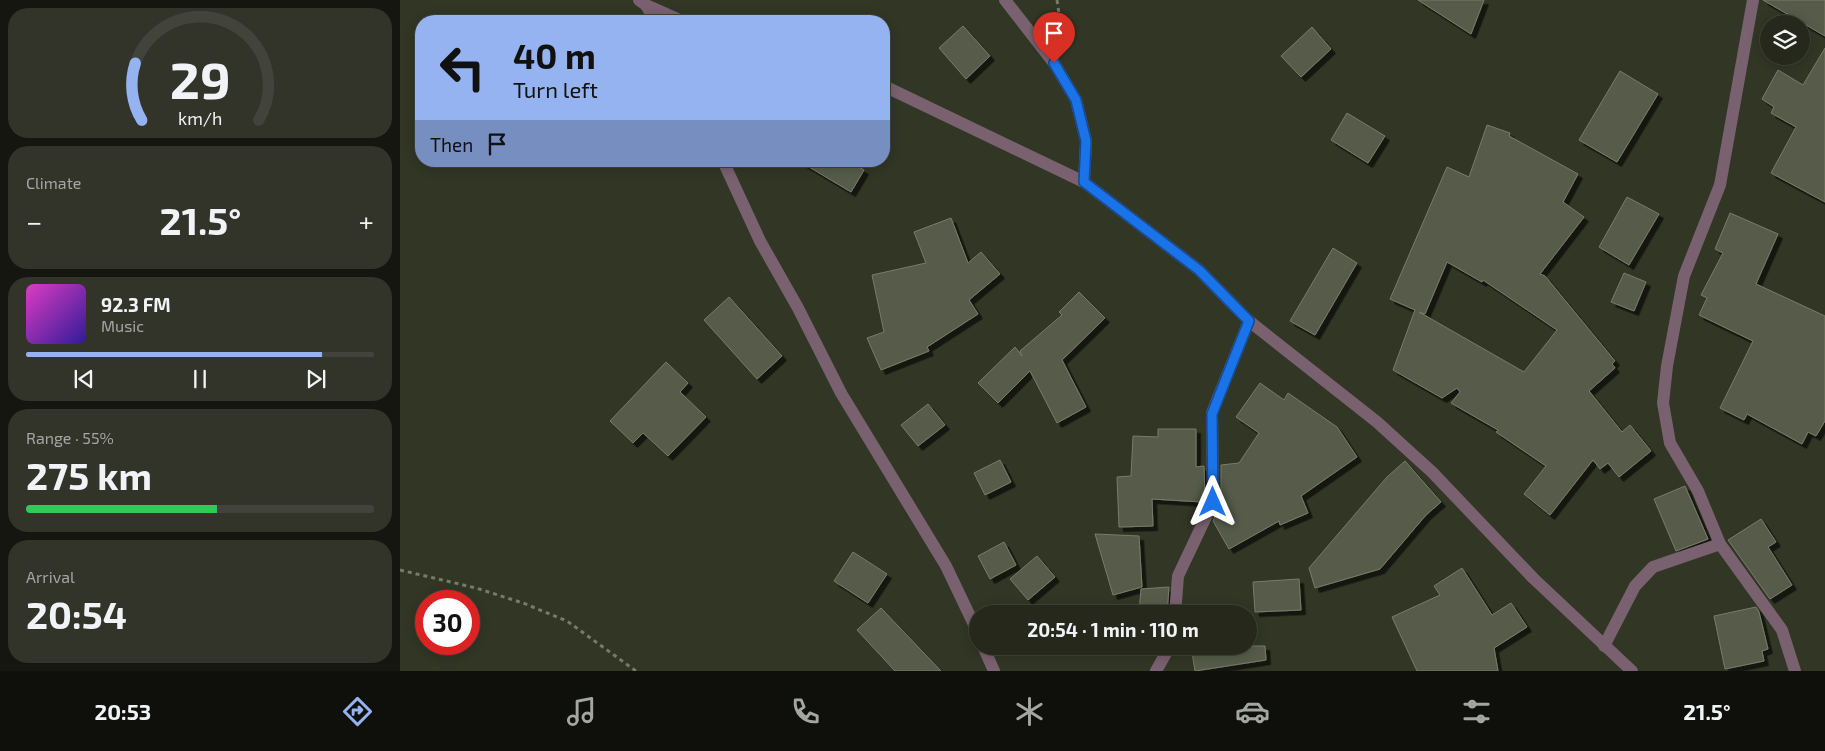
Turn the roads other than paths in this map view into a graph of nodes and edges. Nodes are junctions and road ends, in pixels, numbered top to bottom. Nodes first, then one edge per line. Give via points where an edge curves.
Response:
1 (1005, 0) edge
2 (1753, 0) edge
3 (643, 3) edge
4 (651, 15) edge
5 (669, 15) edge
6 (890, 89) edge
7 (727, 167) edge
8 (1084, 182) junction
9 (1249, 321) junction
10 (1720, 544) junction
11 (1176, 605) edge
12 (969, 614) edge
13 (1604, 646) junction
14 (987, 655) edge
15 (1165, 655) edge
16 (994, 671) edge
17 (1156, 671) edge
18 (1632, 671) edge
19 (1796, 671) edge

1 - 8 street via 1054,63 1076,100 1086,141
2 - 10 street via 1720,185 1684,276 1663,403 1670,443 1698,491
3 - 4 street
3 - 5 street
6 - 8 street
7 - 12 street via 760,241 841,393 946,566
8 - 9 street via 1199,270
9 - 11 street via 1212,414 1213,502 1178,576
9 - 13 street via 1377,422 1432,472 1533,578
10 - 13 street via 1653,567 1635,586
10 - 19 street via 1782,630
13 - 18 street
14 - 16 street
15 - 17 street

